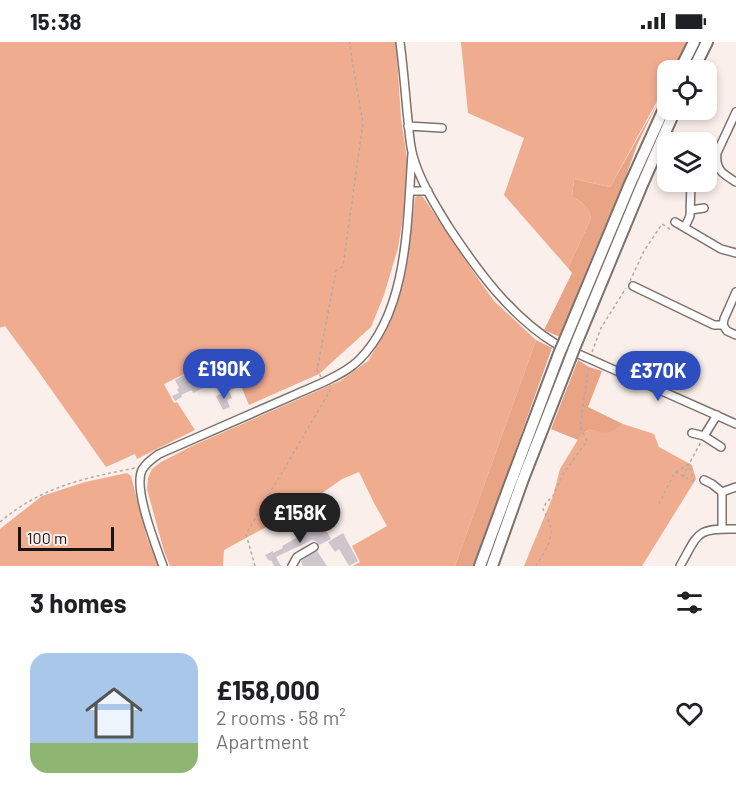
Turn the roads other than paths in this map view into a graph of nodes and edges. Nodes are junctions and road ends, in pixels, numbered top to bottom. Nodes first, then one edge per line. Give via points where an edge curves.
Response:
1 (400, 42) edge
2 (694, 42) edge
3 (707, 42) edge
4 (685, 60) edge
5 (698, 60) edge
6 (736, 112) edge
7 (659, 120) edge
8 (671, 120) edge
9 (408, 126) junction
10 (442, 128) dead end
11 (717, 153) edge
12 (412, 154) junction
13 (717, 162) edge
14 (736, 182) edge
15 (410, 191) junction
16 (428, 191) junction
17 (691, 192) edge
18 (704, 208) dead end
19 (691, 210) junction
20 (736, 253) edge
21 (639, 286) dead end
22 (736, 292) edge
23 (723, 325) junction
24 (736, 335) edge
25 (570, 343) junction
26 (717, 415) junction
27 (736, 424) edge
28 (692, 433) dead end
29 (704, 436) junction
30 (721, 447) dead end
31 (704, 480) road end
32 (736, 487) edge
33 (722, 492) junction
34 (722, 528) junction
35 (736, 529) edge
36 (314, 547) dead end
37 (164, 566) edge
38 (292, 566) edge
39 (480, 566) edge
40 (492, 566) edge
41 (680, 566) edge

1 - 9 street
2 - 4 highway
3 - 5 highway
6 - 11 street
7 - 25 highway via 622,204
8 - 25 highway
9 - 10 street
9 - 12 street
12 - 15 street
12 - 16 street
13 - 14 street via 722,174
15 - 16 street
15 - 37 street via 403,266 396,291 378,336 363,356 326,381 159,454 141,471 141,492
16 - 26 street via 469,257 530,326 590,360
17 - 19 street
18 - 19 street
19 - 20 street via 681,227
21 - 23 street via 714,325
22 - 23 street
23 - 24 street
25 - 39 highway, bridge via 559,354
25 - 40 highway, bridge via 570,359
26 - 27 street
26 - 29 street
28 - 29 street
29 - 30 street
31 - 33 street
32 - 33 street
33 - 34 street
34 - 35 street
34 - 41 street via 699,533
36 - 38 street via 297,557

